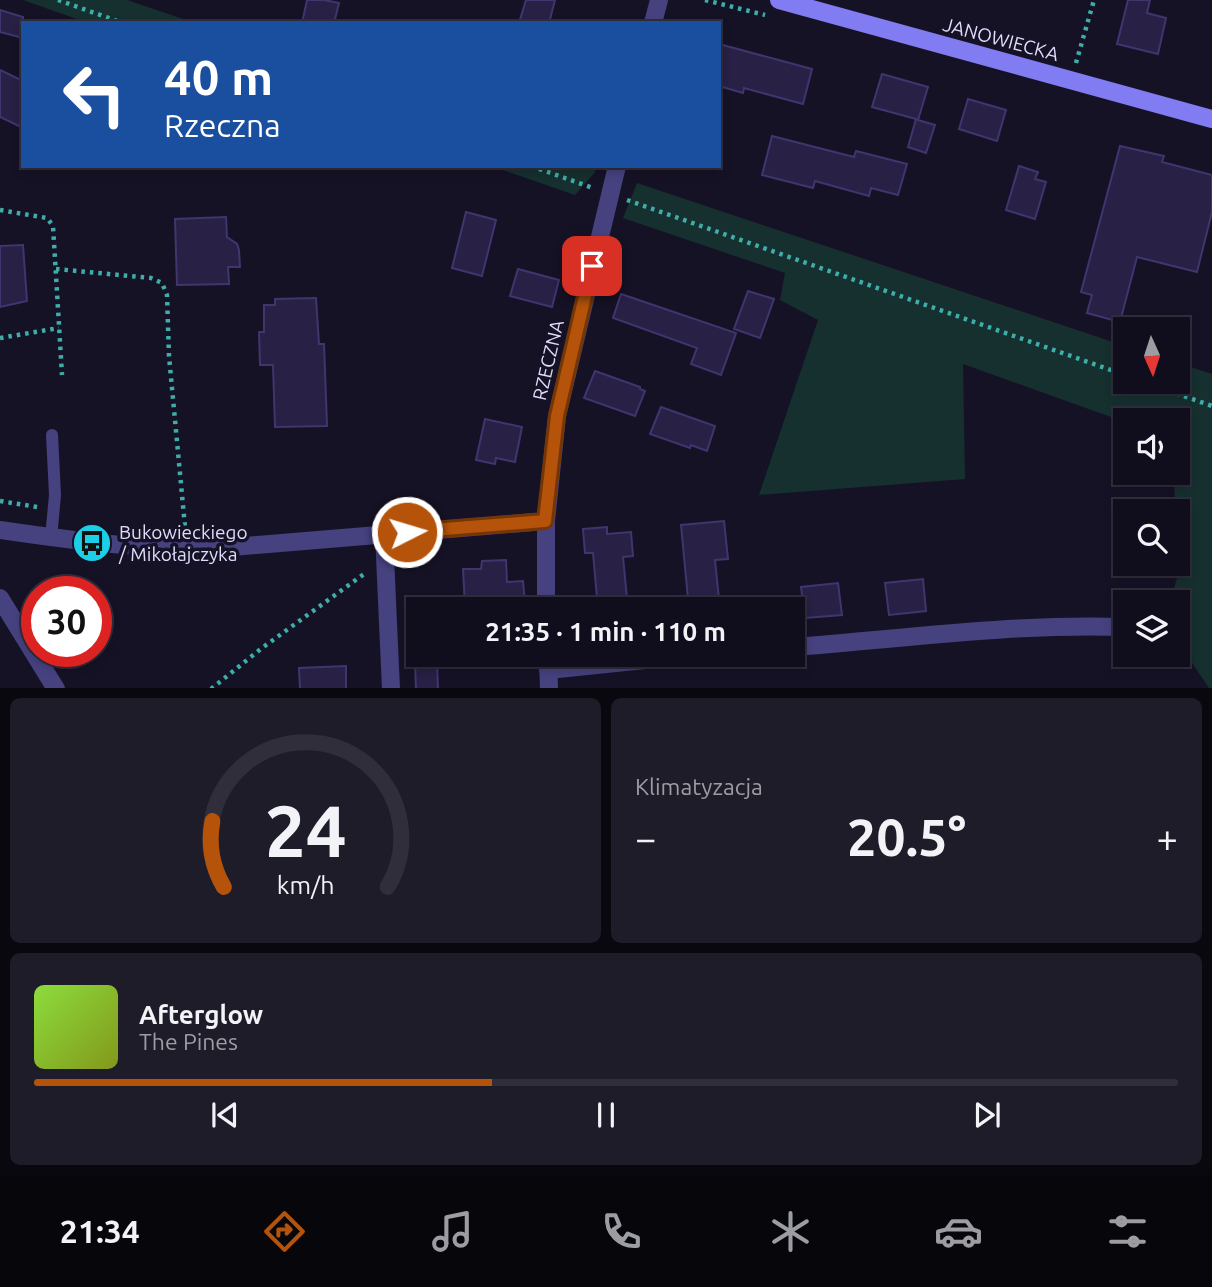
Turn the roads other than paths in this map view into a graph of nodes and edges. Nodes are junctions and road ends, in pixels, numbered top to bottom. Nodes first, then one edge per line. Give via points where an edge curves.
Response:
1 (659, 0) edge
2 (779, 0) edge
3 (654, 21) edge
4 (1212, 119) edge
5 (616, 168) edge
6 (52, 435) dead end
7 (545, 521) junction
8 (0, 530) edge
9 (384, 534) junction
10 (51, 538) junction
11 (546, 597) edge
12 (0, 598) edge
13 (1113, 626) edge
14 (805, 646) edge
15 (548, 667) edge
16 (56, 688) edge
17 (391, 688) edge
18 (549, 688) edge

1 - 3 street
2 - 4 street, JANOWIECKA
5 - 7 street, RZECZNA via 557,416
6 - 10 lane via 55,495
7 - 9 street
7 - 11 street, RZECZNA
8 - 10 street
9 - 10 street via 180,550
9 - 17 street
12 - 16 street
13 - 14 street
15 - 18 street

